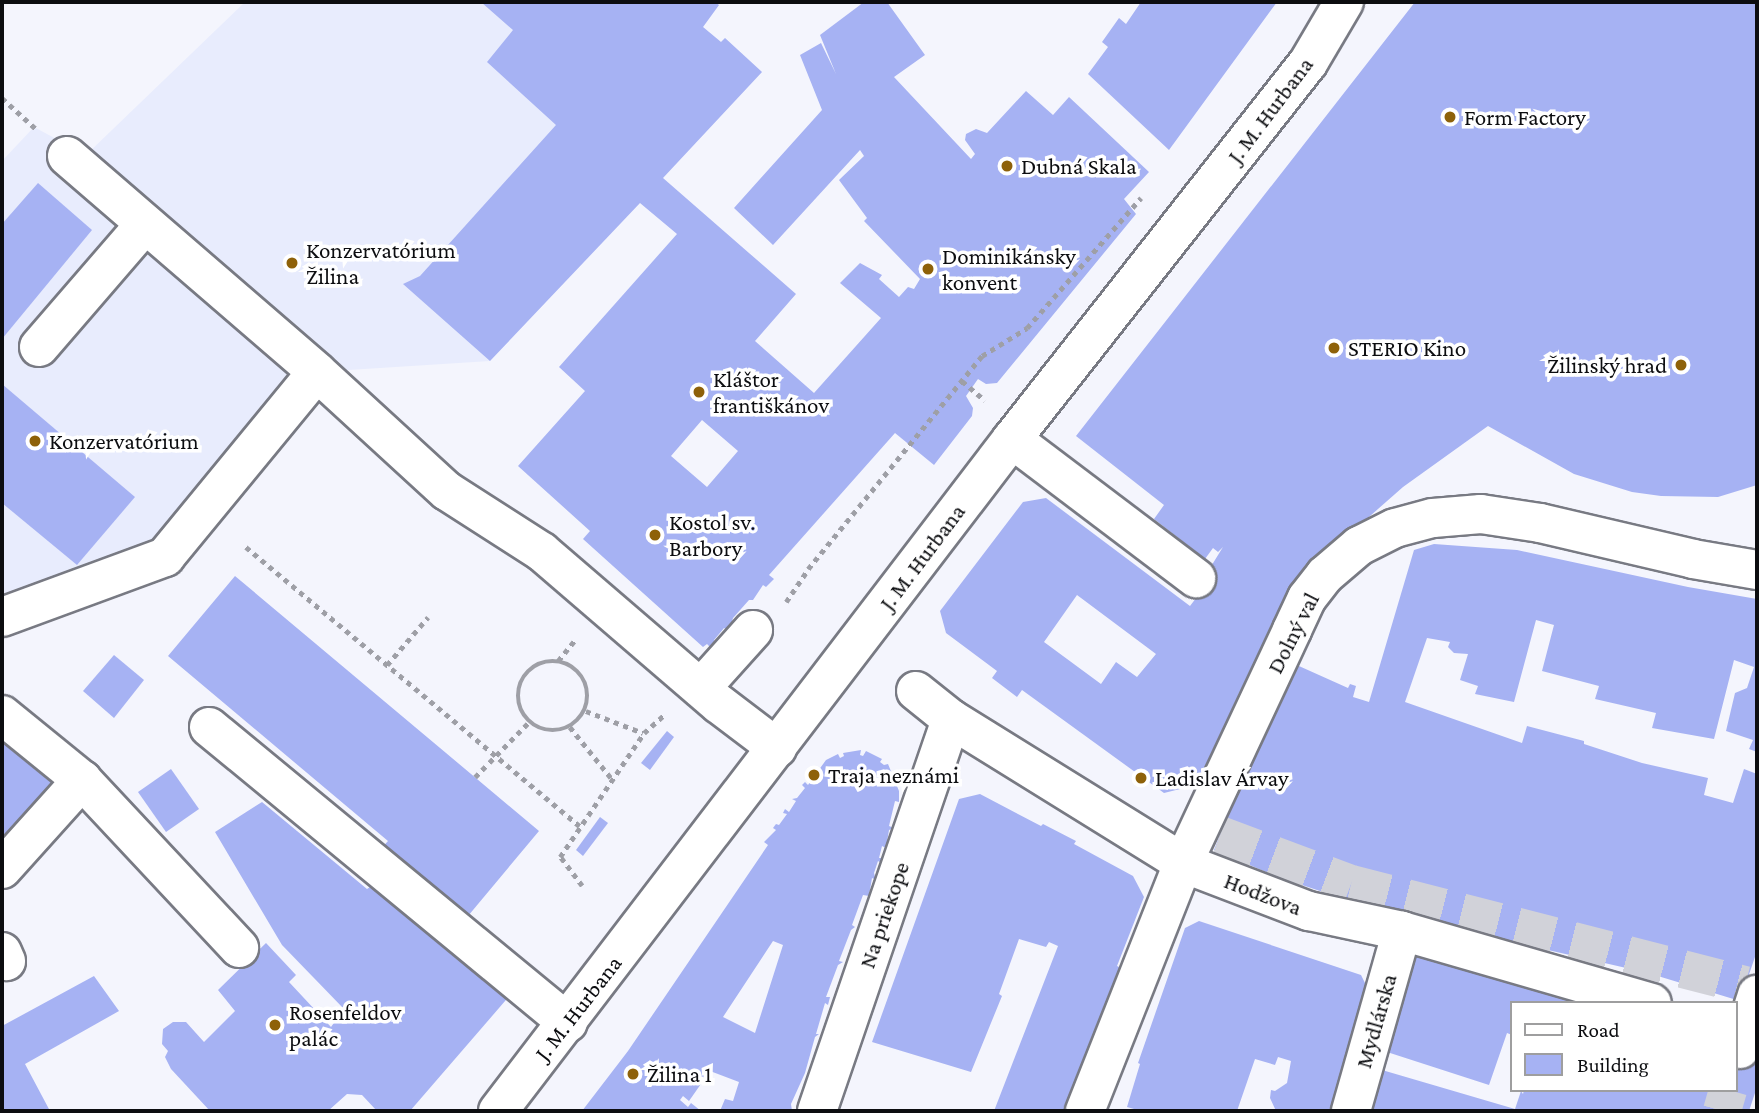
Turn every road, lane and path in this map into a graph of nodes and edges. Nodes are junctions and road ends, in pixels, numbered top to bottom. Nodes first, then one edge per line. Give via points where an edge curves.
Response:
1 (1344, 2) edge
2 (67, 156) dead end
3 (1131, 207) dead end
4 (145, 224) junction
5 (39, 347) dead end
6 (317, 372) junction
7 (962, 381) junction
8 (991, 405) dead end
9 (1012, 439) junction
10 (246, 547) dead end
11 (1757, 570) edge
12 (1196, 578) dead end
13 (2, 617) edge
14 (428, 617) dead end
15 (766, 621) joint
16 (387, 664) junction
17 (916, 691) dead end
18 (710, 696) junction
19 (586, 710) junction
20 (2, 715) edge
21 (951, 719) junction
22 (529, 722) junction
23 (209, 727) dead end
24 (570, 727) junction
25 (644, 733) junction
26 (777, 748) junction
27 (497, 756) junction
28 (475, 777) dead end
29 (612, 779) junction
30 (82, 780) junction
31 (580, 826) junction
32 (1183, 863) junction
33 (2, 869) edge
34 (582, 886) dead end
35 (1402, 931) junction
36 (239, 948) dead end
37 (1645, 1001) edge
38 (568, 1023) junction
39 (498, 1111) edge
40 (817, 1111) edge
41 (1085, 1111) edge
42 (1351, 1111) edge

1 - 9 street, J. M. Hurbana via 1308,63
2 - 4 street
3 - 7 path via 1027,328 982,356
4 - 5 street
4 - 6 street
6 - 13 street via 165,557
6 - 18 street via 447,492 542,552
7 - 8 path
7 - 15 path
9 - 12 street
9 - 26 street, J. M. Hurbana
10 - 16 path
11 - 32 street, Dolný val via 1481,514 1433,518 1395,528 1359,546 1325,575 1307,598 1210,832
14 - 16 path
15 - 18 street
16 - 27 path
17 - 21 street, Hodžova
18 - 25 path via 672,707
18 - 26 street
19 - 22 path via 589,689 578,670 558,660 536,664 521,681 518,703
19 - 24 path
19 - 25 path
20 - 30 street
21 - 32 street, Hodžova
21 - 40 street, Na priekope
22 - 24 path via 549,732
22 - 27 path
23 - 38 street
24 - 29 path
25 - 29 path
26 - 38 street, J. M. Hurbana
27 - 28 path
27 - 31 path
29 - 31 path
30 - 33 street
30 - 36 street
31 - 34 path via 560,857
32 - 35 street, Hodžova via 1309,911
32 - 41 street, Dolný val
35 - 37 street, Hodžova
35 - 42 street, Mydlárska
38 - 39 street, J. M. Hurbana

